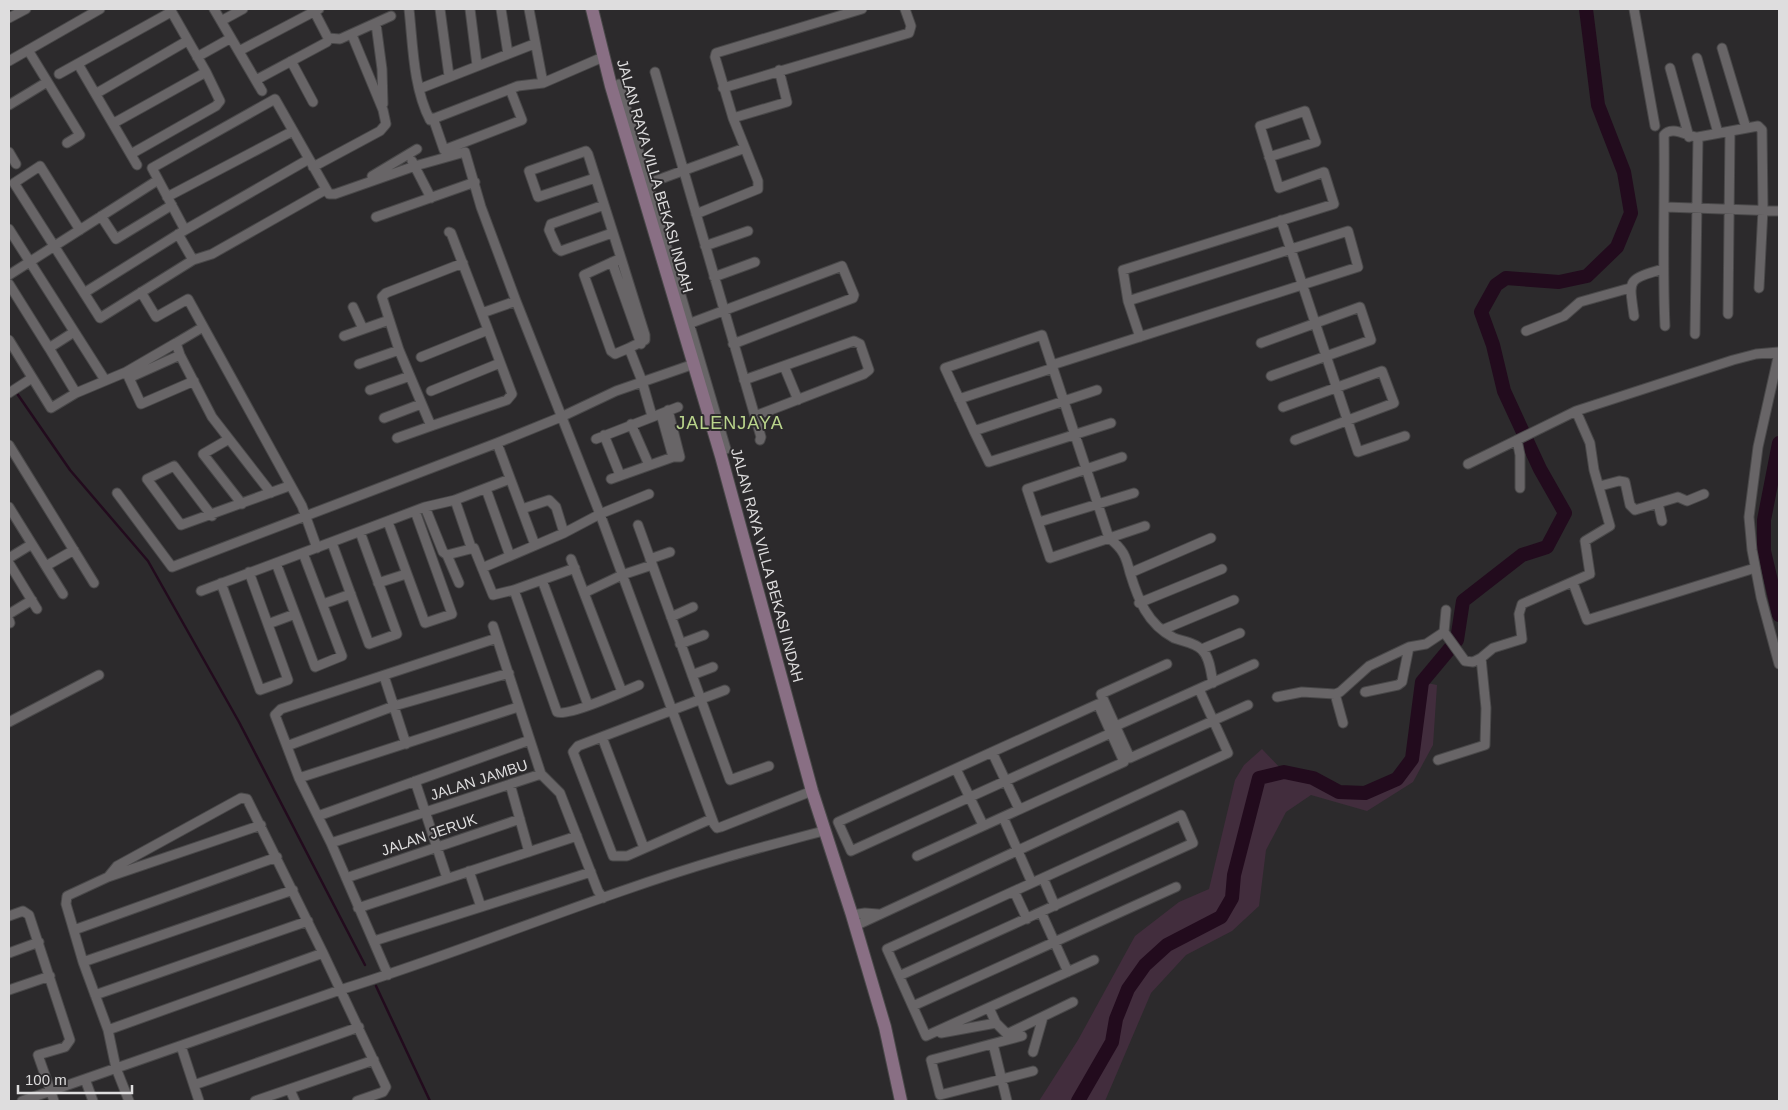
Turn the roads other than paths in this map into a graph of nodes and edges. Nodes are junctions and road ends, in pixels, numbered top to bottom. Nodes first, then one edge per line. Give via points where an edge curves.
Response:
1 (26, 9) edge
2 (100, 9) edge
3 (214, 9) edge
4 (242, 9) edge
5 (409, 9) edge
6 (440, 9) edge
7 (470, 9) edge
8 (501, 9) edge
9 (529, 9) edge
10 (592, 9) edge
11 (862, 9) edge
12 (905, 9) edge
13 (1634, 9) edge
14 (171, 10) edge
15 (316, 10) edge
16 (87, 12) edge
17 (391, 16) dead end
18 (9, 18) edge
19 (221, 21) junction
20 (376, 24) junction
21 (352, 35) junction
22 (231, 38) junction
23 (328, 38) junction
24 (187, 41) junction
25 (534, 44) junction
26 (1722, 48) dead end
27 (28, 50) junction
28 (239, 51) junction
29 (508, 54) junction
30 (197, 56) junction
31 (603, 57) junction
32 (1696, 58) dead end
33 (9, 61) edge
34 (291, 61) junction
35 (78, 64) junction
36 (477, 65) junction
37 (1670, 68) dead end
38 (779, 70) junction
39 (206, 72) junction
40 (655, 72) dead end
41 (59, 74) dead end
42 (449, 76) junction
43 (256, 80) junction
44 (47, 82) junction
45 (543, 83) junction
46 (620, 84) dead end
47 (723, 88) junction
48 (419, 89) junction
49 (510, 89) junction
50 (262, 91) dead end
51 (96, 93) junction
52 (313, 102) dead end
53 (9, 105) edge
54 (383, 110) junction
55 (433, 118) junction
56 (733, 118) junction
57 (114, 123) junction
58 (1655, 126) dead end
59 (1746, 128) junction
60 (293, 131) junction
61 (1730, 131) junction
62 (1718, 133) junction
63 (1694, 137) junction
64 (66, 143) dead end
65 (745, 148) junction
66 (9, 152) edge
67 (131, 154) junction
68 (1270, 157) junction
69 (311, 163) junction
70 (16, 164) dead end
71 (137, 165) dead end
72 (415, 166) junction
73 (685, 170) junction
74 (596, 178) junction
75 (158, 180) junction
76 (475, 182) junction
77 (645, 184) junction
78 (354, 186) junction
79 (325, 190) junction
80 (431, 198) junction
81 (169, 201) junction
82 (604, 205) junction
83 (1665, 206) junction
84 (1698, 206) junction
85 (1730, 208) junction
86 (1763, 209) junction
87 (1779, 211) edge
88 (696, 214) junction
89 (101, 216) junction
90 (376, 217) dead end
91 (1281, 220) junction
92 (9, 229) edge
93 (80, 230) junction
94 (748, 230) dead end
95 (181, 232) junction
96 (449, 232) dead end
97 (612, 232) junction
98 (54, 246) junction
99 (705, 246) junction
100 (1290, 250) junction
101 (621, 258) junction
102 (194, 260) junction
103 (30, 262) junction
104 (612, 262) junction
105 (755, 262) dead end
106 (463, 263) junction
107 (1663, 269) junction
108 (9, 275) edge
109 (714, 277) junction
110 (9, 284) edge
111 (1301, 285) junction
112 (1630, 288) junction
113 (1759, 288) dead end
114 (141, 292) junction
115 (84, 293) junction
116 (516, 301) junction
117 (1128, 302) junction
118 (353, 307) dead end
119 (724, 312) junction
120 (482, 313) junction
121 (1728, 314) dead end
122 (1634, 316) dead end
123 (388, 320) junction
124 (1314, 324) junction
125 (685, 325) junction
126 (1665, 326) dead end
127 (203, 327) junction
128 (363, 329) junction
129 (488, 330) junction
130 (1526, 331) dead end
131 (74, 332) junction
132 (1695, 334) dead end
133 (344, 336) dead end
134 (1140, 337) junction
135 (9, 340) edge
136 (176, 343) junction
137 (1261, 343) dead end
138 (641, 344) junction
139 (733, 344) junction
140 (49, 348) junction
141 (629, 348) junction
142 (399, 350) junction
143 (1779, 352) edge
144 (180, 355) junction
145 (421, 357) dead end
146 (1325, 357) junction
147 (500, 363) junction
148 (359, 364) dead end
149 (694, 364) junction
150 (784, 366) junction
151 (1052, 367) junction
152 (127, 375) junction
153 (410, 376) junction
154 (1271, 376) dead end
155 (32, 378) junction
156 (105, 380) junction
157 (194, 380) junction
158 (744, 380) junction
159 (642, 381) junction
160 (1336, 388) junction
161 (370, 390) dead end
162 (1097, 390) dead end
163 (12, 391) edge
164 (431, 391) dead end
165 (76, 394) junction
166 (959, 399) junction
167 (798, 400) junction
168 (1064, 401) junction
169 (420, 404) junction
170 (678, 407) dead end
171 (1283, 407) dead end
172 (1576, 411) junction
173 (665, 412) junction
174 (652, 416) junction
175 (755, 416) junction
176 (561, 417) junction
177 (384, 418) dead end
178 (1347, 421) junction
179 (1110, 423) dead end
180 (631, 424) junction
181 (431, 426) junction
182 (974, 430) junction
183 (604, 434) junction
184 (1075, 434) junction
185 (1405, 436) dead end
186 (397, 438) dead end
187 (229, 439) junction
188 (1519, 439) junction
189 (596, 440) dead end
190 (760, 440) dead end
191 (1295, 440) dead end
192 (497, 443) junction
193 (9, 445) edge
194 (726, 449) dead end
195 (1122, 457) dead end
196 (1468, 464) dead end
197 (649, 465) junction
198 (1087, 469) junction
199 (510, 479) junction
200 (289, 486) junction
201 (1600, 486) junction
202 (486, 488) junction
203 (1520, 488) dead end
204 (117, 493) dead end
205 (271, 493) junction
206 (1134, 493) dead end
207 (649, 494) dead end
208 (1704, 494) dead end
209 (455, 500) junction
210 (1658, 503) junction
211 (242, 504) junction
212 (1098, 504) junction
213 (9, 507) edge
214 (426, 507) junction
215 (522, 509) junction
216 (414, 511) junction
217 (600, 514) junction
218 (212, 516) junction
219 (305, 517) junction
220 (1662, 521) dead end
221 (388, 522) junction
222 (1039, 522) junction
223 (638, 525) dead end
224 (1145, 526) dead end
225 (360, 532) junction
226 (564, 534) junction
227 (1109, 538) junction
228 (1211, 538) dead end
229 (332, 543) junction
230 (32, 544) junction
231 (535, 545) junction
232 (472, 547) junction
233 (317, 548) junction
234 (74, 550) junction
235 (670, 552) dead end
236 (303, 553) junction
237 (448, 555) junction
238 (510, 556) junction
239 (9, 558) edge
240 (651, 562) junction
241 (9, 563) edge
242 (276, 563) junction
243 (46, 566) junction
244 (482, 568) junction
245 (1755, 568) junction
246 (1222, 569) dead end
247 (249, 572) junction
248 (1130, 573) junction
249 (406, 574) junction
250 (622, 575) junction
251 (542, 580) junction
252 (94, 583) dead end
253 (221, 583) junction
254 (378, 583) junction
255 (458, 583) dead end
256 (1573, 583) junction
257 (514, 590) junction
258 (201, 591) dead end
259 (584, 593) junction
260 (63, 594) dead end
261 (351, 594) junction
262 (32, 600) junction
263 (1234, 600) dead end
264 (1139, 603) junction
265 (323, 604) junction
266 (693, 607) dead end
267 (37, 609) dead end
268 (1446, 610) dead end
269 (9, 614) edge
270 (295, 614) junction
271 (671, 617) junction
272 (268, 624) junction
273 (493, 626) dead end
274 (1162, 630) junction
275 (1240, 633) dead end
276 (704, 635) dead end
277 (1446, 635) junction
278 (498, 638) junction
279 (680, 644) junction
280 (1409, 647) junction
281 (1202, 649) junction
282 (1481, 658) junction
283 (1167, 664) dead end
284 (1254, 664) dead end
285 (1779, 664) edge
286 (713, 667) dead end
287 (509, 673) junction
288 (99, 675) dead end
289 (692, 675) junction
290 (384, 676) junction
291 (1213, 683) junction
292 (639, 685) dead end
293 (1199, 689) junction
294 (725, 690) dead end
295 (622, 692) junction
296 (1365, 692) dead end
297 (1335, 694) junction
298 (1277, 697) dead end
299 (700, 698) junction
300 (588, 705) junction
301 (1248, 705) dead end
302 (394, 706) junction
303 (518, 707) junction
304 (671, 709) junction
305 (1213, 720) junction
306 (9, 722) edge
307 (1343, 723) dead end
308 (1113, 730) junction
309 (602, 737) junction
310 (530, 740) junction
311 (406, 744) junction
312 (287, 746) junction
313 (992, 752) junction
314 (1438, 760) dead end
315 (769, 766) dead end
316 (956, 768) junction
317 (542, 774) junction
318 (299, 778) junction
319 (415, 781) junction
320 (1006, 781) junction
321 (510, 784) junction
322 (812, 791) junction
323 (970, 797) junction
324 (1019, 809) junction
325 (426, 812) junction
326 (318, 816) junction
327 (1000, 818) junction
328 (711, 819) junction
329 (520, 820) junction
330 (261, 825) junction
331 (983, 825) junction
332 (824, 831) junction
333 (577, 836) junction
334 (331, 843) junction
335 (437, 847) junction
336 (644, 848) junction
337 (1015, 851) junction
338 (529, 852) junction
339 (916, 856) dead end
340 (276, 857) junction
341 (469, 871) junction
342 (590, 872) junction
343 (108, 877) junction
344 (346, 878) junction
345 (447, 878) junction
346 (1043, 878) junction
347 (1030, 884) junction
348 (1176, 887) dead end
349 (293, 890) junction
350 (1014, 891) junction
351 (603, 898) junction
352 (1055, 906) junction
353 (481, 907) junction
354 (358, 908) junction
355 (1041, 912) junction
356 (9, 916) edge
357 (1027, 919) junction
358 (854, 920) junction
359 (308, 921) junction
360 (74, 930) junction
361 (374, 941) junction
362 (39, 942) junction
363 (1054, 942) junction
364 (9, 953) edge
365 (324, 953) junction
366 (1094, 960) dead end
367 (83, 962) junction
368 (1068, 972) junction
369 (388, 975) junction
370 (50, 976) junction
371 (899, 976) junction
372 (9, 990) edge
373 (340, 990) junction
374 (95, 995) junction
375 (1073, 1002) dead end
376 (913, 1006) junction
377 (989, 1008) junction
378 (1043, 1017) junction
379 (996, 1023) junction
380 (358, 1026) junction
381 (108, 1030) junction
382 (1023, 1032) junction
383 (926, 1036) junction
384 (993, 1044) junction
385 (181, 1046) junction
386 (374, 1060) junction
387 (116, 1068) junction
388 (1033, 1071) dead end
389 (85, 1079) junction
390 (1002, 1079) junction
391 (194, 1085) junction
392 (290, 1090) junction
393 (50, 1091) junction
394 (22, 1101) edge
395 (54, 1101) edge
396 (93, 1101) edge
397 (129, 1101) edge
398 (199, 1101) edge
399 (255, 1101) edge
400 (295, 1101) edge
401 (357, 1101) edge
402 (901, 1101) edge
403 (1007, 1101) edge

1 - 18 street
2 - 16 street
3 - 19 street
4 - 19 street
5 - 48 street
6 - 42 street
7 - 36 street
8 - 29 street
9 - 25 street
10 - 31 main road, JALAN RAYA VILLA BEKASI INDAH
11 - 47 street via 718,52 715,57
12 - 38 street via 911,26 909,33
13 - 58 street
14 - 24 street
14 - 35 street
15 - 23 street
15 - 28 street
16 - 27 street
17 - 20 street
19 - 22 street
20 - 21 street
20 - 54 street
21 - 23 street
21 - 54 street
22 - 28 street
22 - 30 street
23 - 34 street via 326,43
24 - 30 street
24 - 51 street
25 - 29 street
25 - 45 street
26 - 59 street
27 - 33 street
27 - 44 street
28 - 43 street
29 - 36 street
30 - 39 street
31 - 45 street
31 - 77 main road, JALAN RAYA VILLA BEKASI INDAH
32 - 62 street
34 - 43 street
34 - 52 street
35 - 41 street
35 - 51 street
36 - 42 street
37 - 63 street
38 - 47 street
38 - 56 street via 787,102
39 - 57 street
39 - 67 street via 220,99 218,105
40 - 73 street
42 - 48 street
43 - 50 street
44 - 53 street
44 - 64 street via 80,135
45 - 49 street
46 - 77 street
47 - 56 street
48 - 55 street via 423,107 430,120
49 - 55 street
49 - 55 street via 522,120 444,150
51 - 57 street
54 - 69 street via 384,128
56 - 65 street
57 - 67 street
59 - 61 street
59 - 86 street via 1758,126 1762,130
60 - 69 street
60 - 75 street via 274,99 152,168
60 - 81 street
61 - 62 street
61 - 85 street
62 - 63 street
63 - 83 street via 1672,130 1664,135
63 - 84 street
65 - 73 street
65 - 88 street via 758,189
66 - 70 street
67 - 71 street
68 - 68 street via 1260,126 1305,111 1316,142
68 - 91 street via 1279,188 1324,172 1334,204
69 - 79 street
69 - 95 street
72 - 76 street via 463,151
72 - 78 street
72 - 78 street via 413,152
72 - 80 street
73 - 77 street
73 - 88 street
74 - 74 street via 584,151 528,171 538,197
74 - 82 street
75 - 81 street
75 - 89 street
76 - 80 street
76 - 116 street
77 - 125 main road, JALAN RAYA VILLA BEKASI INDAH
78 - 79 street via 333,195
79 - 102 street via 212,254
80 - 90 street
81 - 89 street via 116,239
81 - 95 street
82 - 97 street
82 - 97 street via 551,224 549,230 561,251
83 - 84 street
83 - 107 street
84 - 85 street
84 - 132 street
85 - 86 street
85 - 121 street
86 - 87 street
86 - 113 street
88 - 99 street
89 - 93 street
91 - 100 street
91 - 117 street via 1122,270
92 - 103 street
93 - 98 street
93 - 98 street via 40,166 14,183
94 - 99 street
95 - 102 street
95 - 115 street
96 - 106 street
97 - 101 street
98 - 103 street
98 - 115 street
99 - 109 street
100 - 111 street
100 - 111 street via 1348,231 1358,267
100 - 117 street
101 - 104 street
101 - 138 street via 645,335
102 - 114 street
103 - 108 street
103 - 131 street
104 - 138 street
104 - 141 street via 584,275 611,351 615,354
105 - 109 street
106 - 120 street
106 - 123 street via 384,294 382,300
107 - 112 street via 1639,276
107 - 126 street
109 - 119 street
110 - 140 street
111 - 124 street
111 - 134 street
112 - 122 street
112 - 130 street via 1580,302 1564,316
114 - 115 street via 100,318
114 - 127 street via 156,317 188,299
116 - 120 street
116 - 176 street
117 - 134 street
118 - 128 street
119 - 125 street
119 - 139 street
119 - 139 street via 841,265 854,297
120 - 129 street
123 - 128 street
123 - 142 street
124 - 137 street
124 - 146 street
124 - 146 street via 1360,307 1371,340
125 - 149 main road, JALAN RAYA VILLA BEKASI INDAH
125 - 194 street
127 - 136 street
127 - 200 street
128 - 133 street
129 - 145 street
129 - 147 street
131 - 140 street
131 - 156 street
134 - 151 street
135 - 155 street
136 - 144 street
136 - 152 street
138 - 141 street
139 - 158 street
140 - 165 street
141 - 159 street
142 - 148 street
142 - 153 street
143 - 172 street via 1733,360
143 - 245 street via 1763,419 1751,492 1749,517
144 - 152 street
144 - 157 street
146 - 154 street
146 - 160 street
147 - 164 street
147 - 181 street via 511,397
149 - 159 street
149 - 322 main road, JALAN RAYA VILLA BEKASI INDAH
150 - 158 street
150 - 167 street
150 - 167 street via 856,341 869,365 864,374
151 - 166 street
151 - 166 street via 1042,335 945,368
151 - 168 street
152 - 156 street
152 - 157 street via 140,404
153 - 161 street
153 - 169 street
155 - 163 street
155 - 165 street via 51,408
156 - 165 street
157 - 187 street via 212,417
158 - 175 street
159 - 174 street
159 - 176 street
160 - 171 street
160 - 178 street
160 - 178 street via 1382,370 1394,403
162 - 168 street
166 - 182 street
167 - 175 street
168 - 182 street
168 - 184 street
169 - 177 street
169 - 181 street
170 - 173 street
172 - 188 street
172 - 201 street via 1590,443
173 - 174 street
173 - 197 street via 673,457
174 - 180 street
175 - 190 street
176 - 192 street
176 - 217 street
178 - 185 street via 1358,452
178 - 191 street
179 - 184 street
180 - 183 street
180 - 197 street
181 - 186 street
182 - 184 street via 989,462
183 - 189 street
183 - 197 street via 615,477
184 - 198 street
187 - 205 street
187 - 211 street via 203,454
188 - 196 street
188 - 203 street
192 - 199 street
192 - 219 street
193 - 234 street
195 - 198 street
198 - 212 street
198 - 222 street via 1028,488
199 - 202 street
199 - 215 street
200 - 205 street
200 - 219 street
201 - 210 street via 1626,482 1630,505 1635,510
201 - 256 street via 1610,526 1585,542 1590,574
202 - 209 street
202 - 238 street
204 - 219 street via 172,567
205 - 211 street
206 - 212 street
207 - 217 street
208 - 210 street via 1687,501 1678,497
209 - 214 street
209 - 232 street
210 - 220 street
211 - 218 street
212 - 222 street
212 - 227 street
213 - 230 street
214 - 216 street
214 - 237 street via 443,552
215 - 226 street via 549,500 556,507
215 - 231 street
216 - 221 street
216 - 249 street via 452,614 425,623
217 - 226 street
217 - 250 street
218 - 218 street via 174,466 147,480 182,525
219 - 233 street
221 - 225 street
221 - 249 street
222 - 227 street via 1050,558
223 - 240 street
224 - 227 street
225 - 229 street
225 - 254 street
226 - 231 street
227 - 248 street via 1122,548
228 - 248 street
229 - 233 street
229 - 261 street
230 - 239 street
230 - 243 street
231 - 238 street
232 - 237 street
232 - 244 street
233 - 236 street
234 - 243 street
234 - 252 street
235 - 240 street
236 - 242 street
236 - 265 street
237 - 255 street
238 - 244 street
240 - 250 street
240 - 271 street
241 - 262 street
242 - 247 street
242 - 270 street
243 - 260 street
244 - 257 street via 493,595
245 - 256 street via 1588,620
245 - 285 street
246 - 264 street
247 - 253 street
247 - 272 street
248 - 264 street
249 - 254 street
250 - 259 street
250 - 304 street
251 - 257 street
251 - 259 street via 573,563
251 - 300 street
253 - 258 street
253 - 272 street via 260,690 288,680
254 - 261 street via 397,634 369,644
256 - 282 street via 1520,606 1522,640 1493,648
257 - 300 street via 556,712
259 - 295 street
261 - 265 street
262 - 267 street
262 - 269 street
263 - 274 street
264 - 274 street
265 - 270 street via 342,656 315,667
266 - 271 street
268 - 277 street
270 - 272 street
271 - 279 street
273 - 278 street
274 - 281 street
275 - 281 street
276 - 279 street
277 - 280 street
277 - 282 street via 1469,662
278 - 287 street
278 - 290 street
279 - 289 street
280 - 296 street via 1402,682
280 - 297 street via 1369,666 1347,688
281 - 291 street
282 - 314 street via 1486,743
283 - 308 street via 1102,694
284 - 291 street
286 - 289 street
287 - 302 street
287 - 303 street
288 - 306 street
289 - 299 street
290 - 302 street
290 - 312 street via 277,711 276,721
291 - 293 street
292 - 295 street
293 - 305 street
293 - 308 street
294 - 299 street
295 - 300 street
297 - 298 street via 1302,692
297 - 307 street
299 - 304 street
299 - 315 street via 730,780
301 - 305 street
302 - 311 street
302 - 312 street
303 - 310 street
303 - 311 street
304 - 309 street
304 - 328 street
305 - 308 street via 1130,758
305 - 337 street via 1228,753
308 - 313 street via 1098,704
308 - 320 street
308 - 324 street via 1124,762
309 - 336 street
309 - 336 street via 573,750 586,790 613,856 623,858
310 - 317 street
310 - 319 street
311 - 318 street
312 - 318 street
313 - 316 street
313 - 320 street
316 - 323 street
316 - 323 street via 838,822 851,851
317 - 321 street, JALAN JAMBU
317 - 333 street via 560,793
318 - 326 street
319 - 325 street
319 - 326 street
320 - 323 street
320 - 324 street
321 - 325 street, JALAN JAMBU
321 - 329 street
322 - 328 street via 719,828
322 - 332 main road, JALAN RAYA VILLA BEKASI INDAH
323 - 331 street
324 - 327 street
325 - 334 street, JALAN JAMBU
325 - 335 street
326 - 334 street
327 - 331 street
327 - 337 street
328 - 336 street
329 - 335 street, JALAN JERUK
329 - 338 street
330 - 340 street
330 - 343 street
330 - 343 street via 247,799 242,798 117,866
331 - 339 street
332 - 351 street via 724,858
332 - 358 main road, JALAN RAYA VILLA BEKASI INDAH
333 - 338 street
333 - 342 street
334 - 344 street
335 - 344 street, JALAN JERUK
335 - 345 street
337 - 347 street
337 - 358 street via 878,914
338 - 341 street
340 - 349 street
340 - 360 street
341 - 345 street
341 - 353 street
342 - 351 street
342 - 353 street
343 - 360 street via 67,896 66,904
344 - 354 street
345 - 354 street
346 - 347 street
346 - 352 street
346 - 352 street via 1181,816 1184,822 1193,843
347 - 350 street
348 - 363 street
349 - 359 street
349 - 367 street
350 - 357 street
350 - 371 street via 887,948
351 - 369 street
352 - 355 street
353 - 361 street
354 - 361 street
355 - 357 street
355 - 363 street
356 - 362 street via 28,912
357 - 371 street
358 - 402 main road, JALAN RAYA VILLA BEKASI INDAH via 885,1027
359 - 365 street
359 - 374 street
360 - 367 street
361 - 369 street
362 - 364 street
362 - 370 street
363 - 368 street
363 - 376 street
365 - 373 street
365 - 381 street
366 - 368 street
367 - 374 street
368 - 377 street
369 - 373 street
370 - 372 street
370 - 393 street via 70,1040 65,1047 38,1055
371 - 376 street
373 - 380 street
373 - 385 street
374 - 381 street
375 - 378 street
376 - 383 street
377 - 379 street
377 - 383 street
378 - 382 street
378 - 382 street via 1032,1052
379 - 382 street via 1006,1034
379 - 383 street
380 - 386 street
380 - 391 street
381 - 387 street
382 - 384 street
384 - 390 street
384 - 390 street via 931,1060 940,1095
385 - 387 street
385 - 391 street
386 - 392 street
386 - 401 street via 386,1090
387 - 389 street
387 - 397 street
388 - 390 street
389 - 393 street
389 - 396 street
390 - 403 street
391 - 398 street
392 - 399 street
392 - 400 street
393 - 394 street
393 - 395 street

